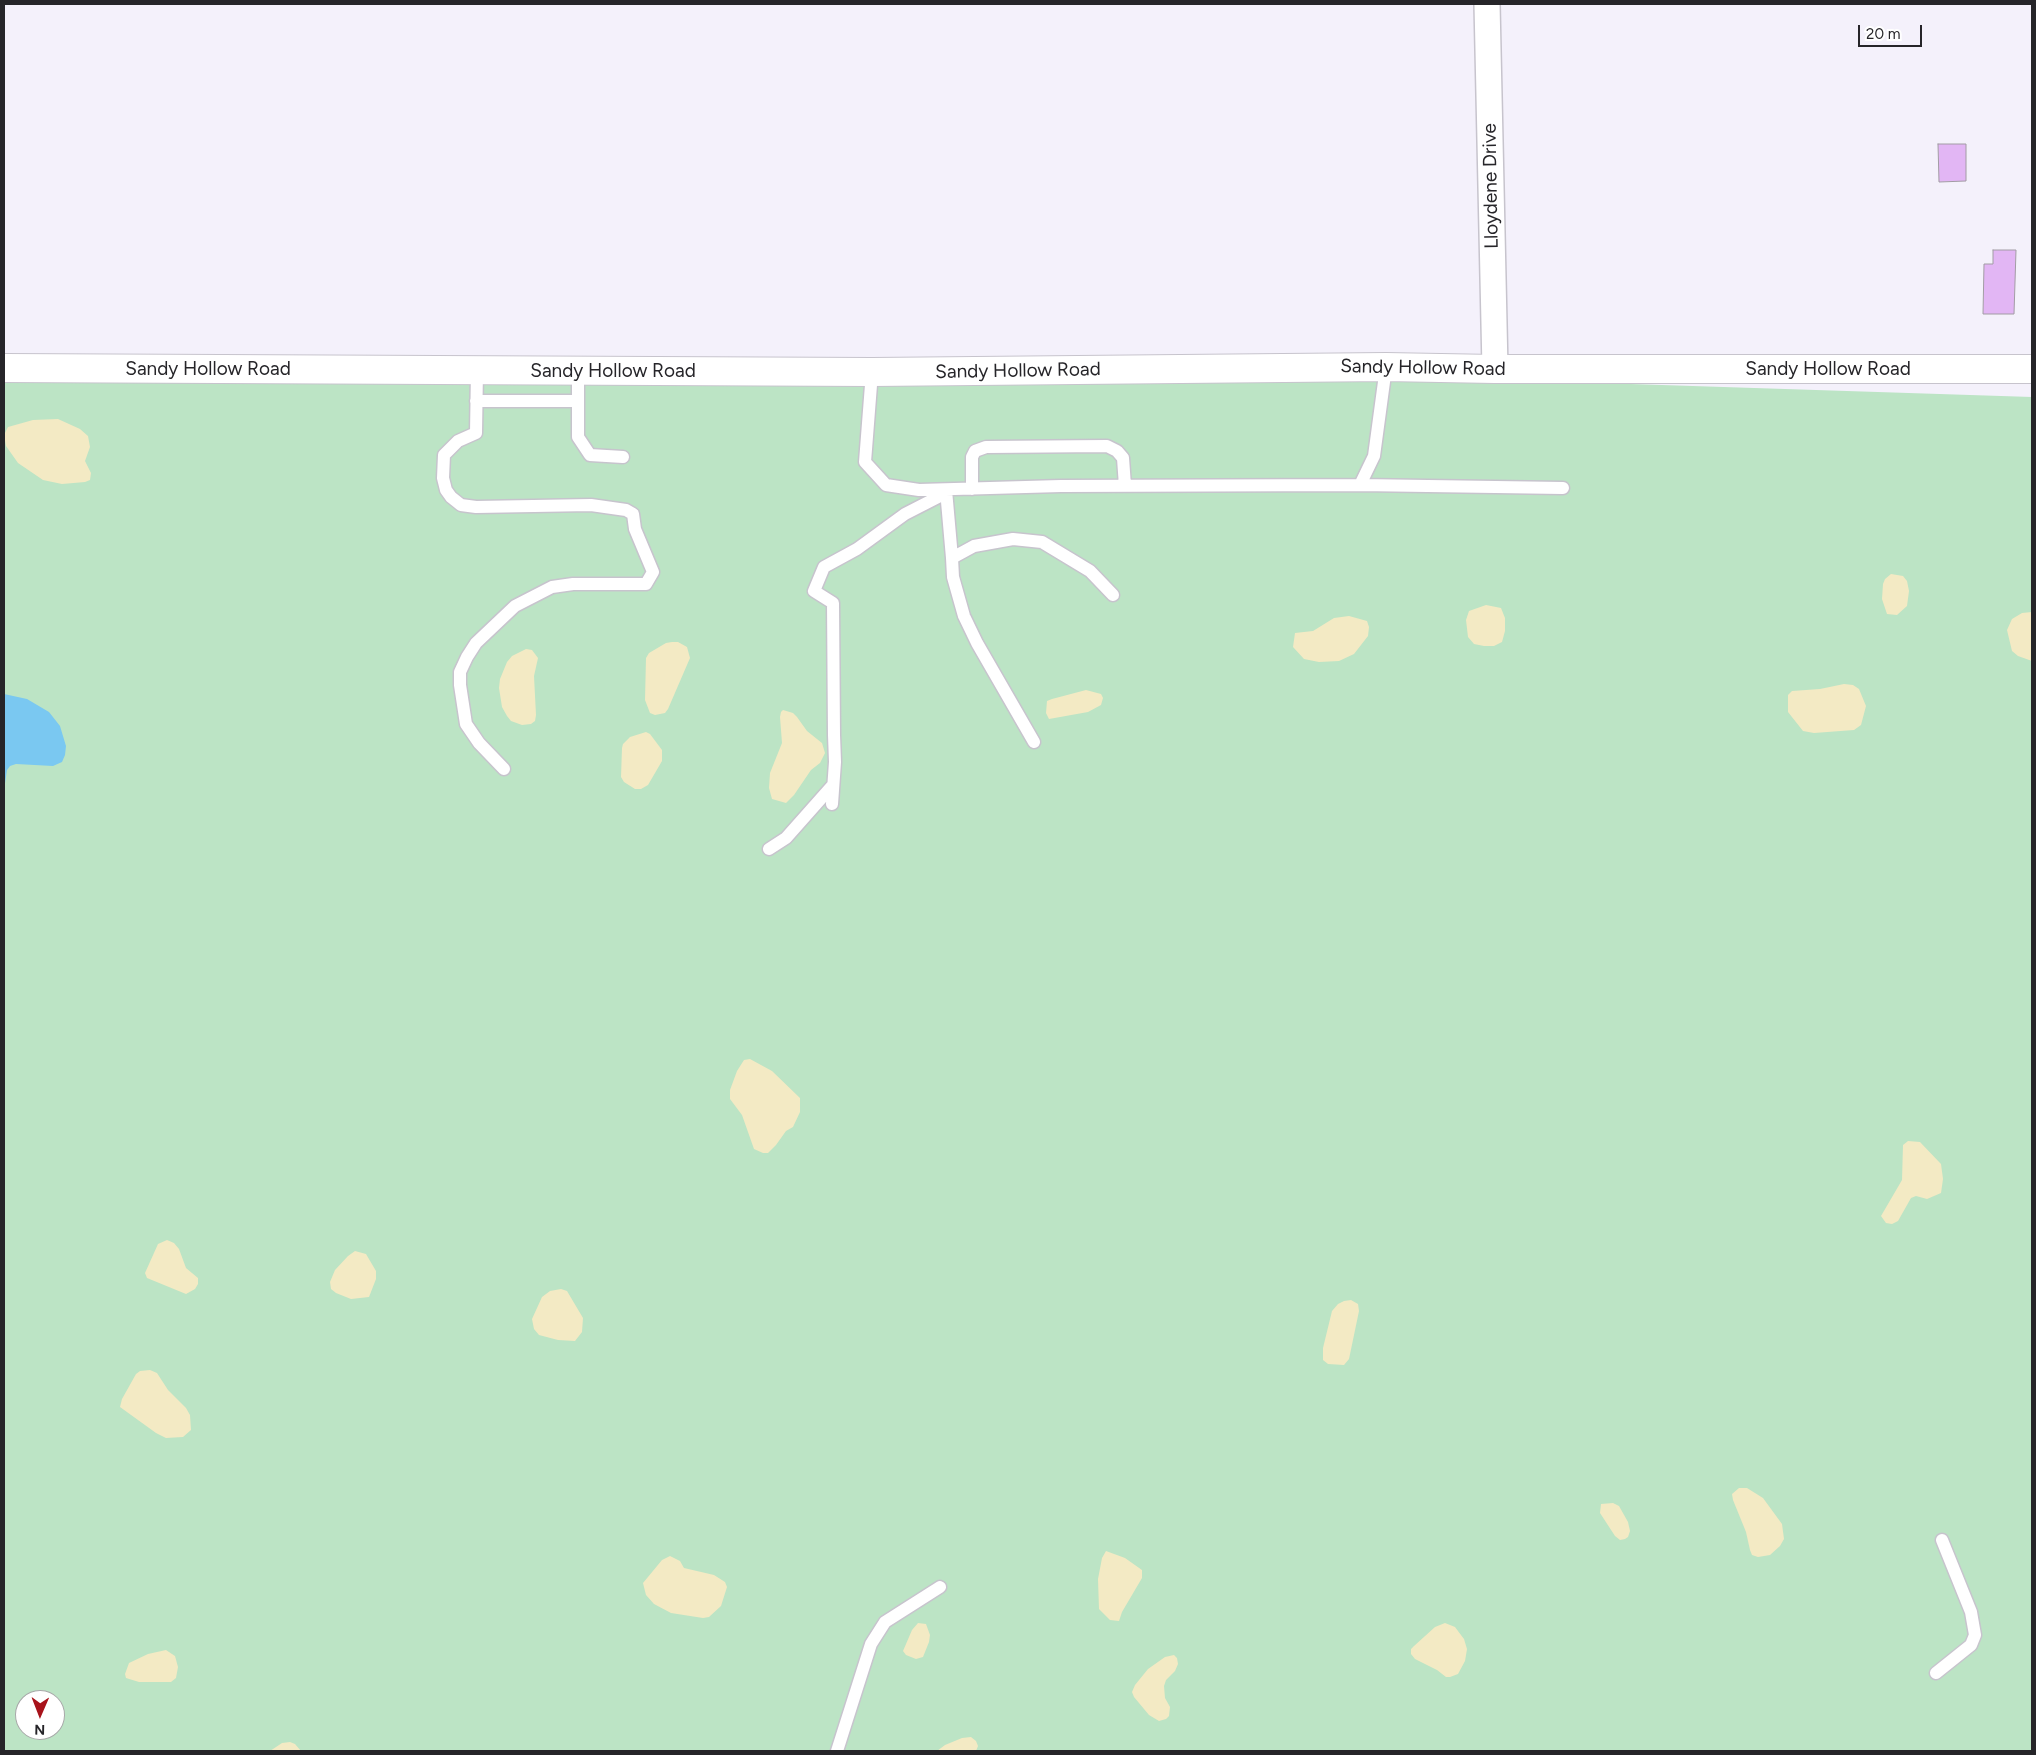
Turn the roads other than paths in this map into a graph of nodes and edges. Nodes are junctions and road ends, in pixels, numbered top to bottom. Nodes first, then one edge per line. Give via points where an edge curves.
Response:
1 (1487, 4) edge
2 (1386, 366) junction
3 (4, 368) edge
4 (1495, 369) junction
5 (2032, 369) edge
6 (477, 370) junction
7 (578, 370) junction
8 (872, 372) junction
9 (476, 401) junction
10 (578, 401) junction
11 (623, 457) dead end
12 (1125, 486) junction
13 (1360, 486) junction
14 (1563, 488) dead end
15 (972, 489) junction
16 (946, 491) junction
17 (952, 558) junction
18 (1113, 595) dead end
19 (1034, 742) dead end
20 (504, 769) dead end
21 (833, 785) junction
22 (832, 804) dead end
23 (769, 849) dead end
24 (1942, 1540) dead end
25 (940, 1586) dead end
26 (1936, 1673) dead end
27 (837, 1751) edge

1 - 4 street, Lloydene Drive
2 - 4 street, Sandy Hollow Road
2 - 8 street, Sandy Hollow Road
2 - 13 lane via 1374,456
3 - 6 street, Sandy Hollow Road
4 - 5 street, Sandy Hollow Road
6 - 7 street, Sandy Hollow Road
6 - 9 lane
7 - 8 street, Sandy Hollow Road
7 - 10 lane
8 - 16 lane via 865,462 886,485
9 - 10 lane
9 - 20 lane via 476,433 458,441 444,455 443,478 446,490 454,500 461,505 476,506 590,505 626,510 633,514 635,529 653,572 646,584 552,587 515,606 476,643 460,672 466,724
10 - 11 lane via 578,437 590,455
12 - 13 lane
12 - 15 lane
12 - 15 lane via 1123,458 1107,446 986,447 975,451 972,457
13 - 14 lane
15 - 16 lane
16 - 17 lane
16 - 21 lane via 824,567 814,591 833,604 836,762
17 - 18 lane via 974,546 1006,540 1042,542 1090,571
17 - 19 lane via 953,577 964,616
21 - 22 lane
21 - 23 lane via 786,838
24 - 26 lane via 1970,1612 1975,1636 1971,1645
25 - 27 lane via 885,1622 871,1644

